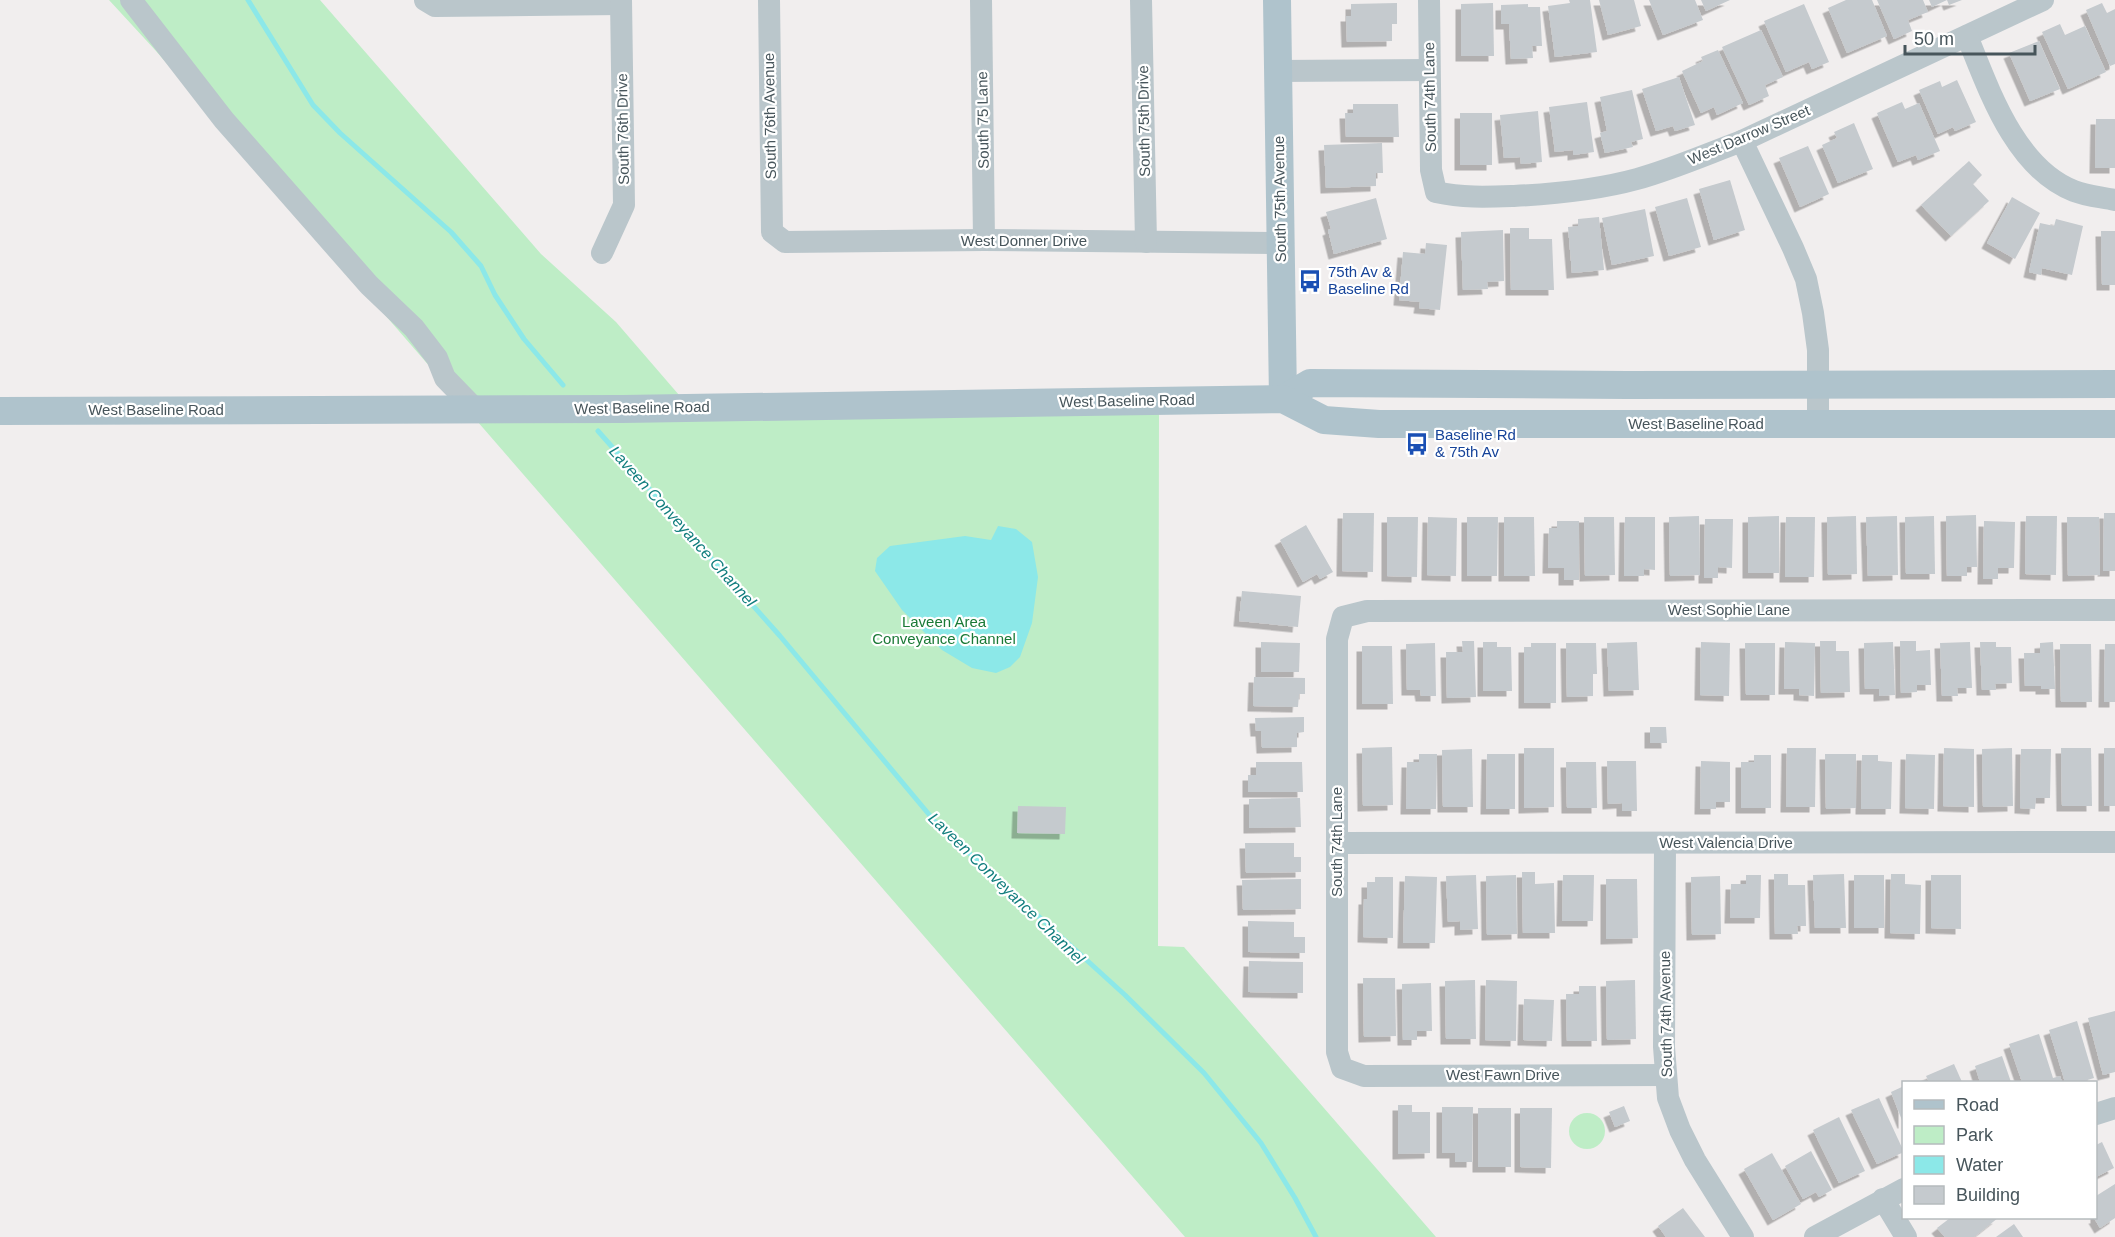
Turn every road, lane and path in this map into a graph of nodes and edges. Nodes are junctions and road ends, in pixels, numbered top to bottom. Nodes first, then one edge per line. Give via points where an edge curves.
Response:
1 (131, 0) edge
2 (425, 0) edge
3 (769, 0) edge
4 (981, 0) edge
5 (1141, 0) edge
6 (1277, 0) edge
7 (1429, 0) edge
8 (2043, 0) edge
9 (621, 2) edge
10 (1966, 36) junction
11 (1429, 70) junction
12 (1278, 71) junction
13 (1742, 141) junction
14 (1436, 192) joint
15 (2115, 200) edge
16 (772, 232) joint
17 (984, 240) junction
18 (1146, 242) junction
19 (1281, 243) junction
20 (602, 253) dead end
21 (1818, 384) junction
22 (2115, 384) edge
23 (1283, 399) junction
24 (476, 410) junction
25 (0, 411) edge
26 (1818, 424) junction
27 (2115, 424) edge
28 (2115, 610) edge
29 (1343, 617) joint
30 (2115, 842) edge
31 (1337, 843) junction
32 (1665, 843) junction
33 (1342, 1068) joint
34 (1665, 1075) junction
35 (2115, 1108) edge
36 (2097, 1114) edge
37 (1893, 1194) edge
38 (1743, 1237) edge
39 (1815, 1237) edge
40 (1906, 1237) edge

1 - 24 street via 224,120 369,285 414,328 437,358 445,378
2 - 9 street via 435,6
3 - 16 street, South 76th Avenue
4 - 17 street, South 75 Lane
5 - 18 street, South 75th Drive
6 - 12 main road, South 75th Avenue
7 - 11 street, South 74th Lane
8 - 10 street, West Darrow Street
9 - 20 street, South 76th Drive via 624,205
10 - 13 street, West Darrow Street
10 - 15 street via 2023,151 2054,180 2073,190
11 - 12 street
11 - 14 street, South 74th Lane via 1431,170
12 - 19 main road, South 75th Avenue
13 - 14 street, West Darrow Street via 1637,179 1592,188 1460,198
13 - 21 street via 1806,279 1818,350
16 - 17 street, West Donner Drive via 785,242
17 - 18 street, West Donner Drive
18 - 19 street, West Donner Drive
19 - 23 main road, South 75th Avenue
21 - 22 main road, West Baseline Road
21 - 23 main road, West Baseline Road via 1310,383
21 - 26 street
23 - 24 main road, West Baseline Road
23 - 26 main road, West Baseline Road via 1324,420 1379,424
24 - 25 main road, West Baseline Road
26 - 27 main road, West Baseline Road
28 - 29 street, West Sophie Lane via 1367,611
29 - 31 street, South 74th Lane via 1337,639
30 - 32 street, West Valencia Drive
31 - 32 street, West Valencia Drive
31 - 33 street, South 74th Lane via 1337,1052
32 - 34 street, South 74th Avenue
33 - 34 street, West Fawn Drive via 1364,1076
34 - 38 street, South 74th Avenue via 1668,1098 1680,1130
35 - 36 street
37 - 39 street
37 - 40 street

